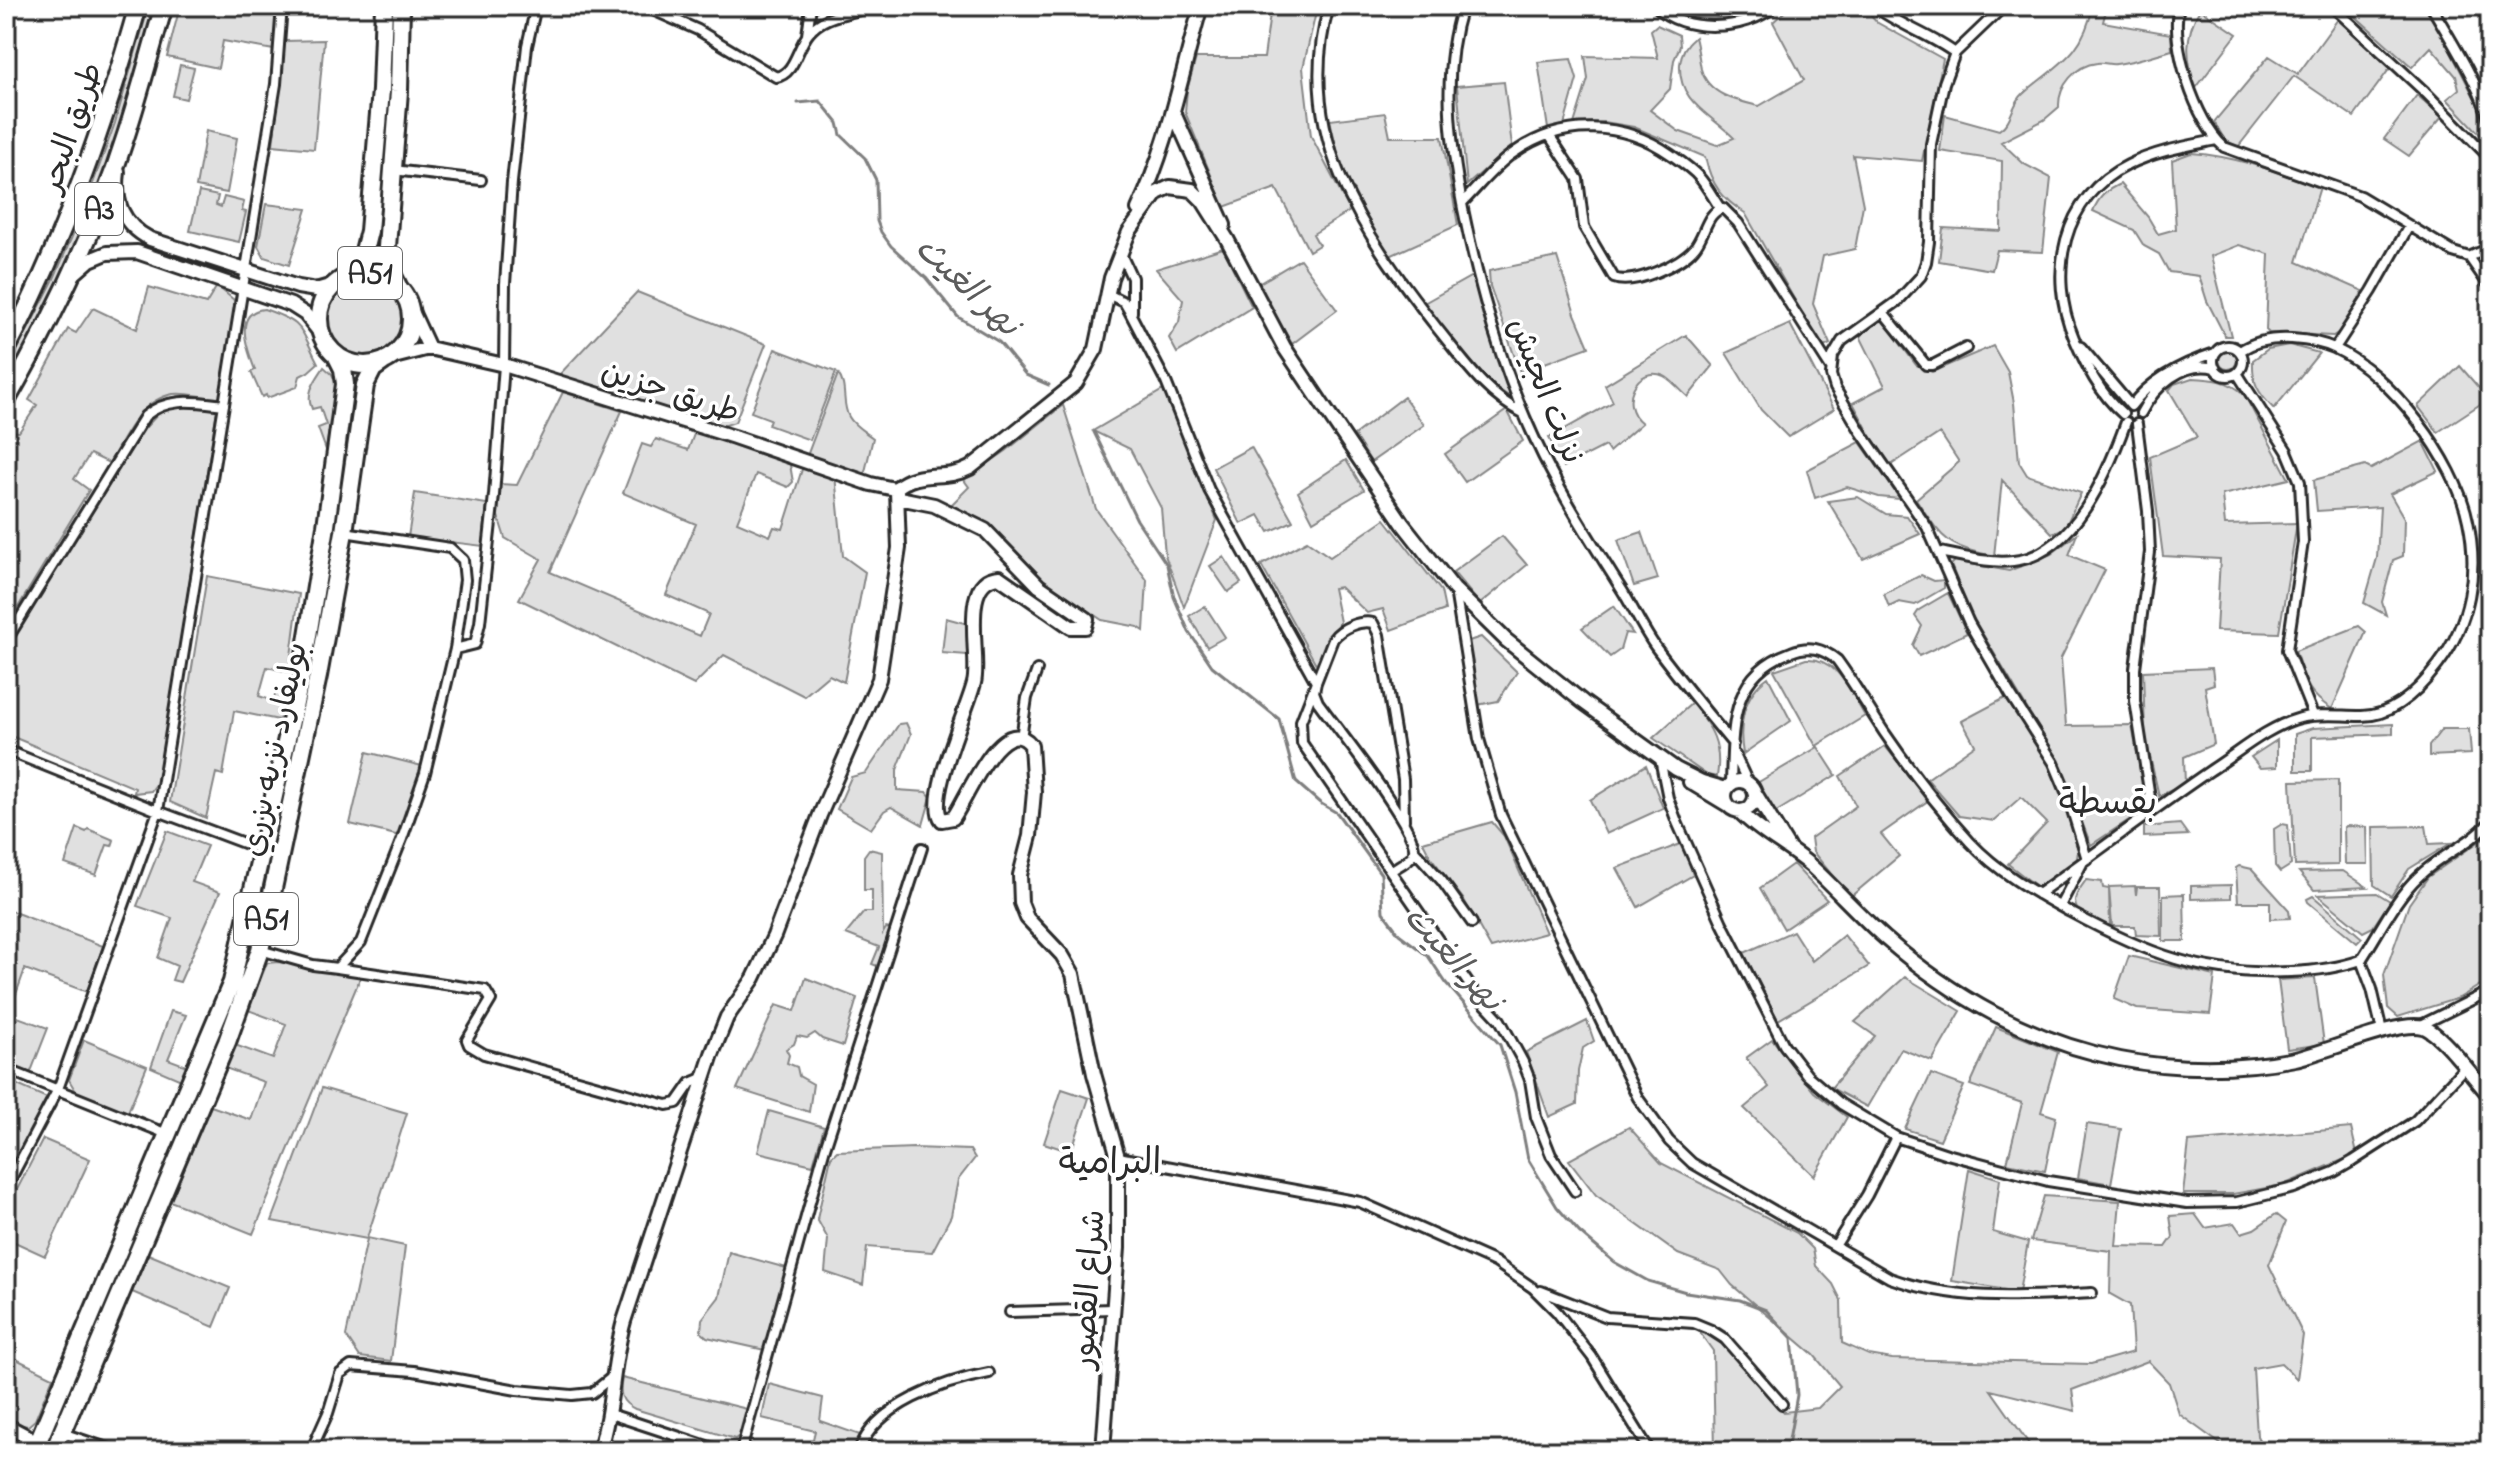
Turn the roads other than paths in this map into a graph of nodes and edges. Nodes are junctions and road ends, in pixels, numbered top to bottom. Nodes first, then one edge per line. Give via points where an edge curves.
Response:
1 (138, 6) edge
2 (164, 6) edge
3 (282, 6) edge
4 (384, 6) edge
5 (401, 6) edge
6 (536, 6) edge
7 (644, 6) edge
8 (811, 6) edge
9 (872, 6) edge
10 (1201, 6) edge
11 (1329, 6) edge
12 (1462, 6) edge
13 (1656, 6) edge
14 (1774, 6) edge
15 (1874, 6) edge
16 (2004, 6) edge
17 (2179, 6) edge
18 (2332, 6) edge
19 (2431, 6) edge
20 (807, 35) junction
21 (1955, 53) junction
22 (1173, 111) junction
23 (126, 135) junction
24 (1549, 135) junction
25 (2216, 140) junction
26 (1166, 141) junction
27 (1187, 145) junction
28 (2489, 156) edge
29 (1159, 165) junction
30 (392, 170) junction
31 (1205, 178) junction
32 (481, 180) dead end
33 (1178, 187) junction
34 (1192, 190) junction
35 (1157, 193) junction
36 (1462, 203) junction
37 (1720, 208) junction
38 (1131, 225) junction
39 (2409, 226) junction
40 (1227, 239) junction
41 (2490, 248) edge
42 (1120, 252) junction
43 (2469, 257) junction
44 (244, 270) junction
45 (69, 279) junction
46 (339, 281) junction
47 (242, 287) junction
48 (399, 287) junction
49 (2490, 287) edge
50 (1105, 292) junction
51 (410, 307) junction
52 (1883, 312) junction
53 (1132, 317) junction
54 (321, 334) junction
55 (2075, 341) junction
56 (429, 348) junction
57 (1966, 348) dead end
58 (2335, 348) junction
59 (6, 350) edge
60 (2240, 351) junction
61 (2215, 353) junction
62 (337, 357) junction
63 (387, 360) junction
64 (504, 365) junction
65 (1830, 367) junction
66 (2215, 368) junction
67 (2237, 373) junction
68 (2109, 378) junction
69 (2099, 386) junction
70 (6, 401) edge
71 (224, 405) junction
72 (2131, 406) junction
73 (2141, 413) junction
74 (1524, 414) junction
75 (2125, 418) junction
76 (2137, 424) junction
77 (897, 493) junction
78 (344, 532) junction
79 (1939, 552) junction
80 (1454, 589) junction
81 (6, 641) edge
82 (455, 649) junction
83 (1037, 670) dead end
84 (1316, 682) junction
85 (2313, 715) junction
86 (1021, 738) junction
87 (1733, 748) junction
88 (6, 750) edge
89 (1660, 758) junction
90 (1676, 769) junction
91 (1729, 786) junction
92 (1752, 788) junction
93 (1734, 808) junction
94 (2152, 810) junction
95 (158, 811) junction
96 (1404, 820) junction
97 (2490, 822) edge
98 (1788, 847) junction
99 (922, 848) dead end
100 (264, 850) junction
101 (1414, 850) junction
102 (2085, 860) junction
103 (1391, 871) junction
104 (2038, 894) junction
105 (2060, 906) junction
106 (1472, 923) dead end
107 (260, 950) junction
108 (2361, 960) junction
109 (337, 968) junction
110 (2490, 991) edge
111 (2419, 1026) junction
112 (2382, 1031) junction
113 (2464, 1068) junction
114 (6, 1069) edge
115 (703, 1078) junction
116 (58, 1089) junction
117 (2490, 1096) edge
118 (168, 1134) junction
119 (1896, 1137) junction
120 (1118, 1157) junction
121 (6, 1188) edge
122 (1575, 1191) dead end
123 (1835, 1246) junction
124 (1533, 1288) junction
125 (2092, 1293) dead end
126 (1112, 1309) junction
127 (1010, 1312) dead end
128 (989, 1373) dead end
129 (612, 1377) junction
130 (1782, 1404) dead end
131 (610, 1414) junction
132 (6, 1425) edge
133 (61, 1433) junction
134 (36, 1446) edge
135 (54, 1451) edge
136 (116, 1451) edge
137 (311, 1451) edge
138 (599, 1451) edge
139 (722, 1451) edge
140 (741, 1451) edge
141 (859, 1451) edge
142 (1103, 1451) edge
143 (1650, 1451) edge

1 - 59 highway, طريق البحر / A3 via 102,127 64,228
2 - 23 highway, طريق البحر / A3
3 - 44 street via 276,84
4 - 46 highway, A51 via 369,231 363,255
5 - 30 highway, A51
6 - 64 street via 512,182
7 - 20 street via 698,30 776,77 788,71
8 - 20 street
9 - 20 street via 834,16
10 - 22 street
11 - 74 street via 1318,76 1322,116 1337,170 1356,210 1417,302 1487,389
12 - 36 street, نزلت الجيش via 1450,63 1448,112
13 - 14 street via 1675,20 1699,27 1744,21
15 - 21 street
16 - 21 street
17 - 25 street via 2183,59 2198,109
18 - 28 street
19 - 28 street via 2488,119
21 - 52 street via 1931,144 1926,262 1907,293
22 - 26 street
22 - 27 street
23 - 44 street via 116,196 127,222 163,244
23 - 45 highway, طريق البحر / A3
24 - 36 street via 1517,150
24 - 37 street via 1577,128 1634,133 1698,176
24 - 37 street via 1578,179 1584,227 1617,280 1647,276 1683,258
25 - 39 street via 2234,153 2360,196
25 - 55 street via 2126,165 2080,205 2066,234 2061,262 2062,299
26 - 27 street via 1177,138
26 - 29 street
27 - 31 street
29 - 33 street via 1166,181
29 - 35 street
29 - 38 street
30 - 32 street
30 - 48 highway, A51 via 387,257
31 - 34 street
31 - 40 street
33 - 34 street
33 - 35 street
34 - 40 street
35 - 38 street
36 - 74 street, نزلت الجيش via 1479,279
37 - 65 street via 1738,223
38 - 42 street
38 - 50 street
39 - 43 street
39 - 58 street
40 - 80 street via 1284,347 1403,524
41 - 43 street
42 - 50 street
42 - 53 street via 1132,278
43 - 49 street
44 - 46 street via 308,289
44 - 47 street
45 - 47 street via 94,258 130,251
45 - 70 highway, طريق البحر / A3
46 - 48 highway, A51 via 374,273
46 - 54 highway, A51 via 324,296 318,321
47 - 54 street via 299,309
47 - 71 street
48 - 51 highway, A51
50 - 53 street via 1124,302
50 - 77 street via 1092,353 1076,383 970,468 919,476
51 - 56 street
51 - 63 highway, A51 via 408,336
52 - 57 street via 1928,366
52 - 65 street via 1842,341
53 - 84 street via 1166,382 1209,490
54 - 62 highway, A51
55 - 68 street
55 - 69 street
56 - 63 street, طريق جزين
56 - 64 street, طريق جزين
58 - 60 street via 2276,339
58 - 85 street via 2389,390 2437,450 2466,512 2473,577 2455,637 2439,664 2410,694 2378,715
60 - 61 street via 2227,346
60 - 67 street via 2243,365
61 - 66 street
61 - 72 street via 2167,375
62 - 63 highway via 360,365
62 - 100 highway, بوليفارد نزيه بزري / A51 via 345,384 326,526
63 - 78 highway, بوليفارد نزيه بزري / A51 via 373,369 365,385
64 - 77 street, طريق جزين
64 - 82 street via 478,635 472,646
65 - 79 street via 1835,388
66 - 67 street via 2223,375
66 - 73 street via 2172,377 2154,390
67 - 85 street via 2287,451 2300,482 2303,542 2287,650
68 - 69 street
68 - 72 street
69 - 75 street
71 - 81 street via 183,401 145,416
71 - 95 street
72 - 73 street
72 - 75 street
73 - 76 street
74 - 87 street, نزلت الجيش via 1588,537 1651,639
75 - 76 street
75 - 79 street via 2108,469 2058,541 2011,562
76 - 94 street via 2150,552 2134,693
77 - 86 street via 974,523 1039,586 1087,620 1085,627 1071,627 999,577 983,584 973,615 974,683 944,772 940,818 950,820 956,814 973,778 1002,743
77 - 115 street via 899,548 879,679 774,936 727,1017
78 - 82 street via 457,552 465,568
78 - 107 highway, بوليفارد نزيه بزري / A51
79 - 102 street via 1982,647 2054,763
80 - 89 street via 1529,658
80 - 123 street via 1479,739 1501,815 1638,1098 1692,1163
82 - 109 street via 411,816 361,942
83 - 86 street
84 - 96 street via 1318,702
84 - 96 street via 1337,633 1365,622 1375,625 1403,779
84 - 103 street via 1301,721 1302,743
85 - 94 street via 2263,735
86 - 120 street, شراع القصور via 1031,745 1035,776 1030,836 1020,875 1021,903 1027,918 1073,974
87 - 91 street
87 - 92 street, نزلت الجيش
87 - 104 street via 1739,701 1752,677 1788,653 1821,649 1837,660 1905,762 1956,826 2004,873
88 - 95 street
89 - 90 street
89 - 119 street via 1677,822 1784,1045 1807,1075 1841,1104
90 - 91 street via 1702,782
90 - 93 street
91 - 92 street via 1740,781
91 - 93 street via 1725,795
92 - 93 street via 1753,804
92 - 98 street
93 - 98 street
94 - 102 street
95 - 100 street
95 - 116 street
96 - 101 street
97 - 108 street via 2420,875
98 - 112 street via 1931,976 2017,1025 2088,1051 2169,1065 2256,1064 2317,1054
99 - 140 street via 825,1148
100 - 118 highway, بوليفارد نزيه بزري / A51 via 232,982
101 - 103 street
101 - 106 street
102 - 104 street
102 - 105 street
103 - 122 street via 1475,993 1500,1020 1530,1080 1536,1117 1551,1155
104 - 105 street
105 - 108 street via 2138,946 2202,967 2289,972
107 - 109 street
107 - 133 highway, بوليفارد نزيه بزري / A51 via 227,1042
108 - 112 street
109 - 115 street via 485,990 491,1000 467,1040 473,1048 501,1059 667,1105 677,1103 691,1083
110 - 111 street
111 - 112 street
111 - 113 street via 2436,1034
113 - 117 street
113 - 119 street via 2415,1121 2353,1161 2294,1188 2237,1202 2187,1203 2048,1181
114 - 116 street
115 - 129 street via 624,1321
116 - 118 street
116 - 121 street
118 - 134 highway, بوليفارد نزيه بزري / A51
119 - 123 street
120 - 124 street via 1360,1202 1495,1262
120 - 126 street, شراع القصور
123 - 125 street via 1890,1278 1936,1290 2002,1298
124 - 130 street via 1607,1317 1694,1323 1711,1330
124 - 143 street via 1592,1357
126 - 127 street
126 - 142 street, شراع القصور
128 - 141 street via 944,1385 892,1410 871,1427
129 - 131 street
129 - 137 street via 580,1396 351,1366 340,1374
131 - 138 street
131 - 139 street
132 - 134 street
133 - 135 highway, بوليفارد نزيه بزري / A51
133 - 136 street

